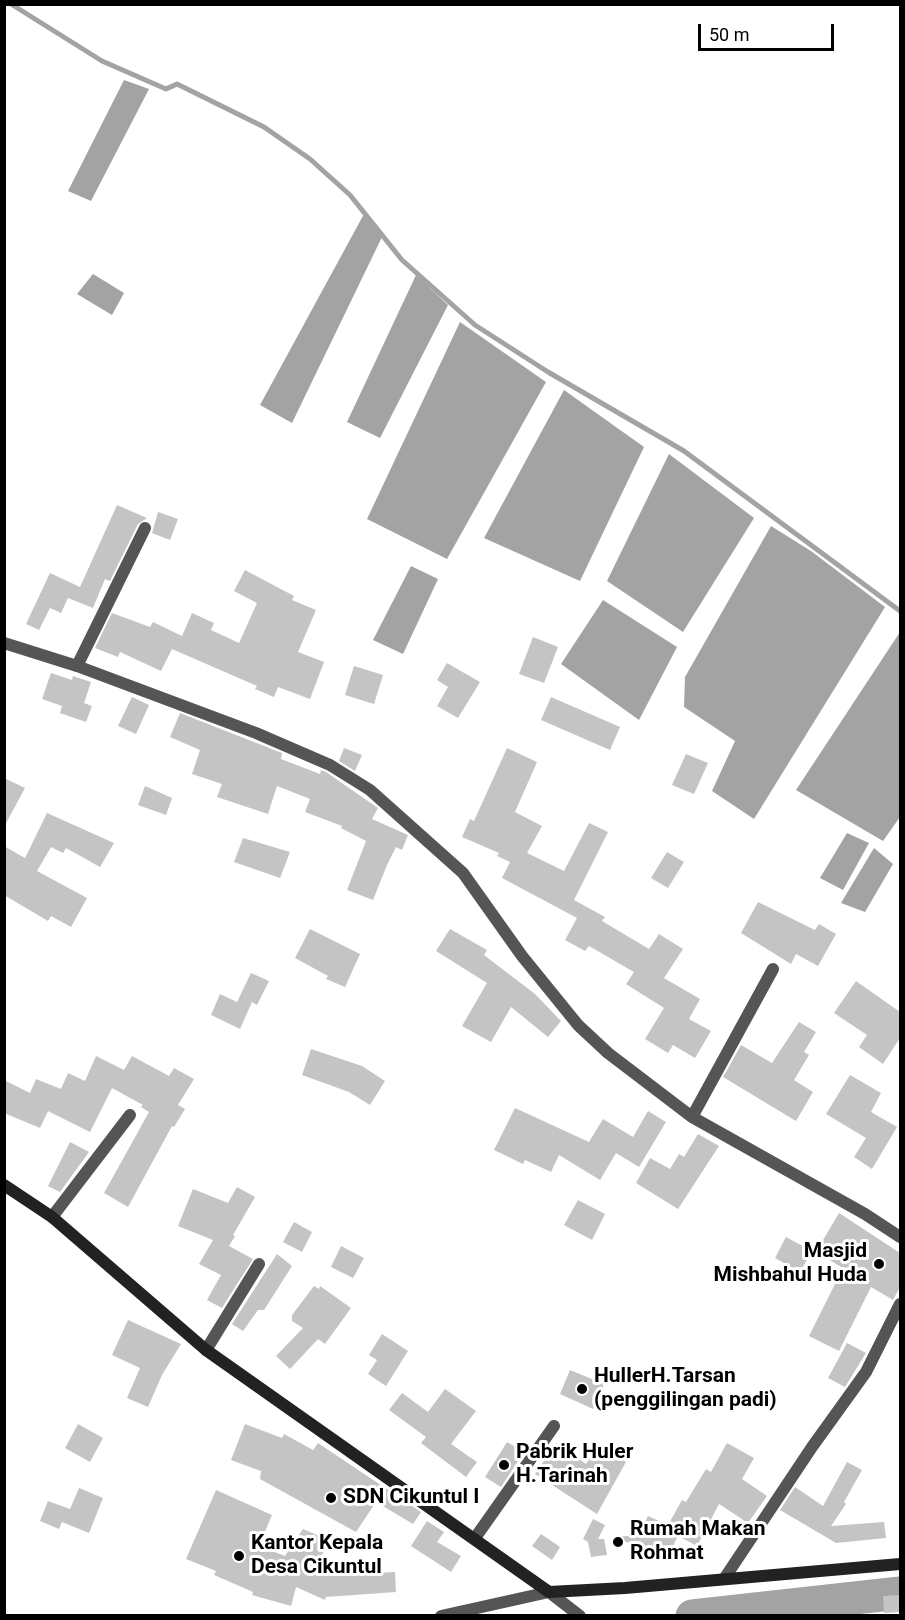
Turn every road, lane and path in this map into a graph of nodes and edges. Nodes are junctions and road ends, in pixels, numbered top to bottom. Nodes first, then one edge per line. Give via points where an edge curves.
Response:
1 (145, 528) dead end
2 (4, 643) edge
3 (77, 666) junction
4 (773, 969) dead end
5 (130, 1115) dead end
6 (692, 1117) junction
7 (4, 1185) edge
8 (52, 1217) junction
9 (900, 1237) edge
10 (259, 1264) dead end
11 (900, 1304) edge
12 (206, 1350) junction
13 (555, 1426) dead end
14 (475, 1538) junction
15 (900, 1564) edge
16 (724, 1579) junction
17 (549, 1592) junction
18 (575, 1612) edge
19 (443, 1615) edge

1 - 3 street
2 - 3 street
3 - 6 street via 256,733 330,765 370,790 464,873 522,956 578,1025 637,1077
4 - 6 street
5 - 8 street
6 - 9 street
7 - 8 street
8 - 12 street
10 - 12 street
11 - 16 street via 866,1372
12 - 14 street
13 - 14 street
14 - 17 street
15 - 16 street
16 - 17 street
17 - 18 street
17 - 19 street

